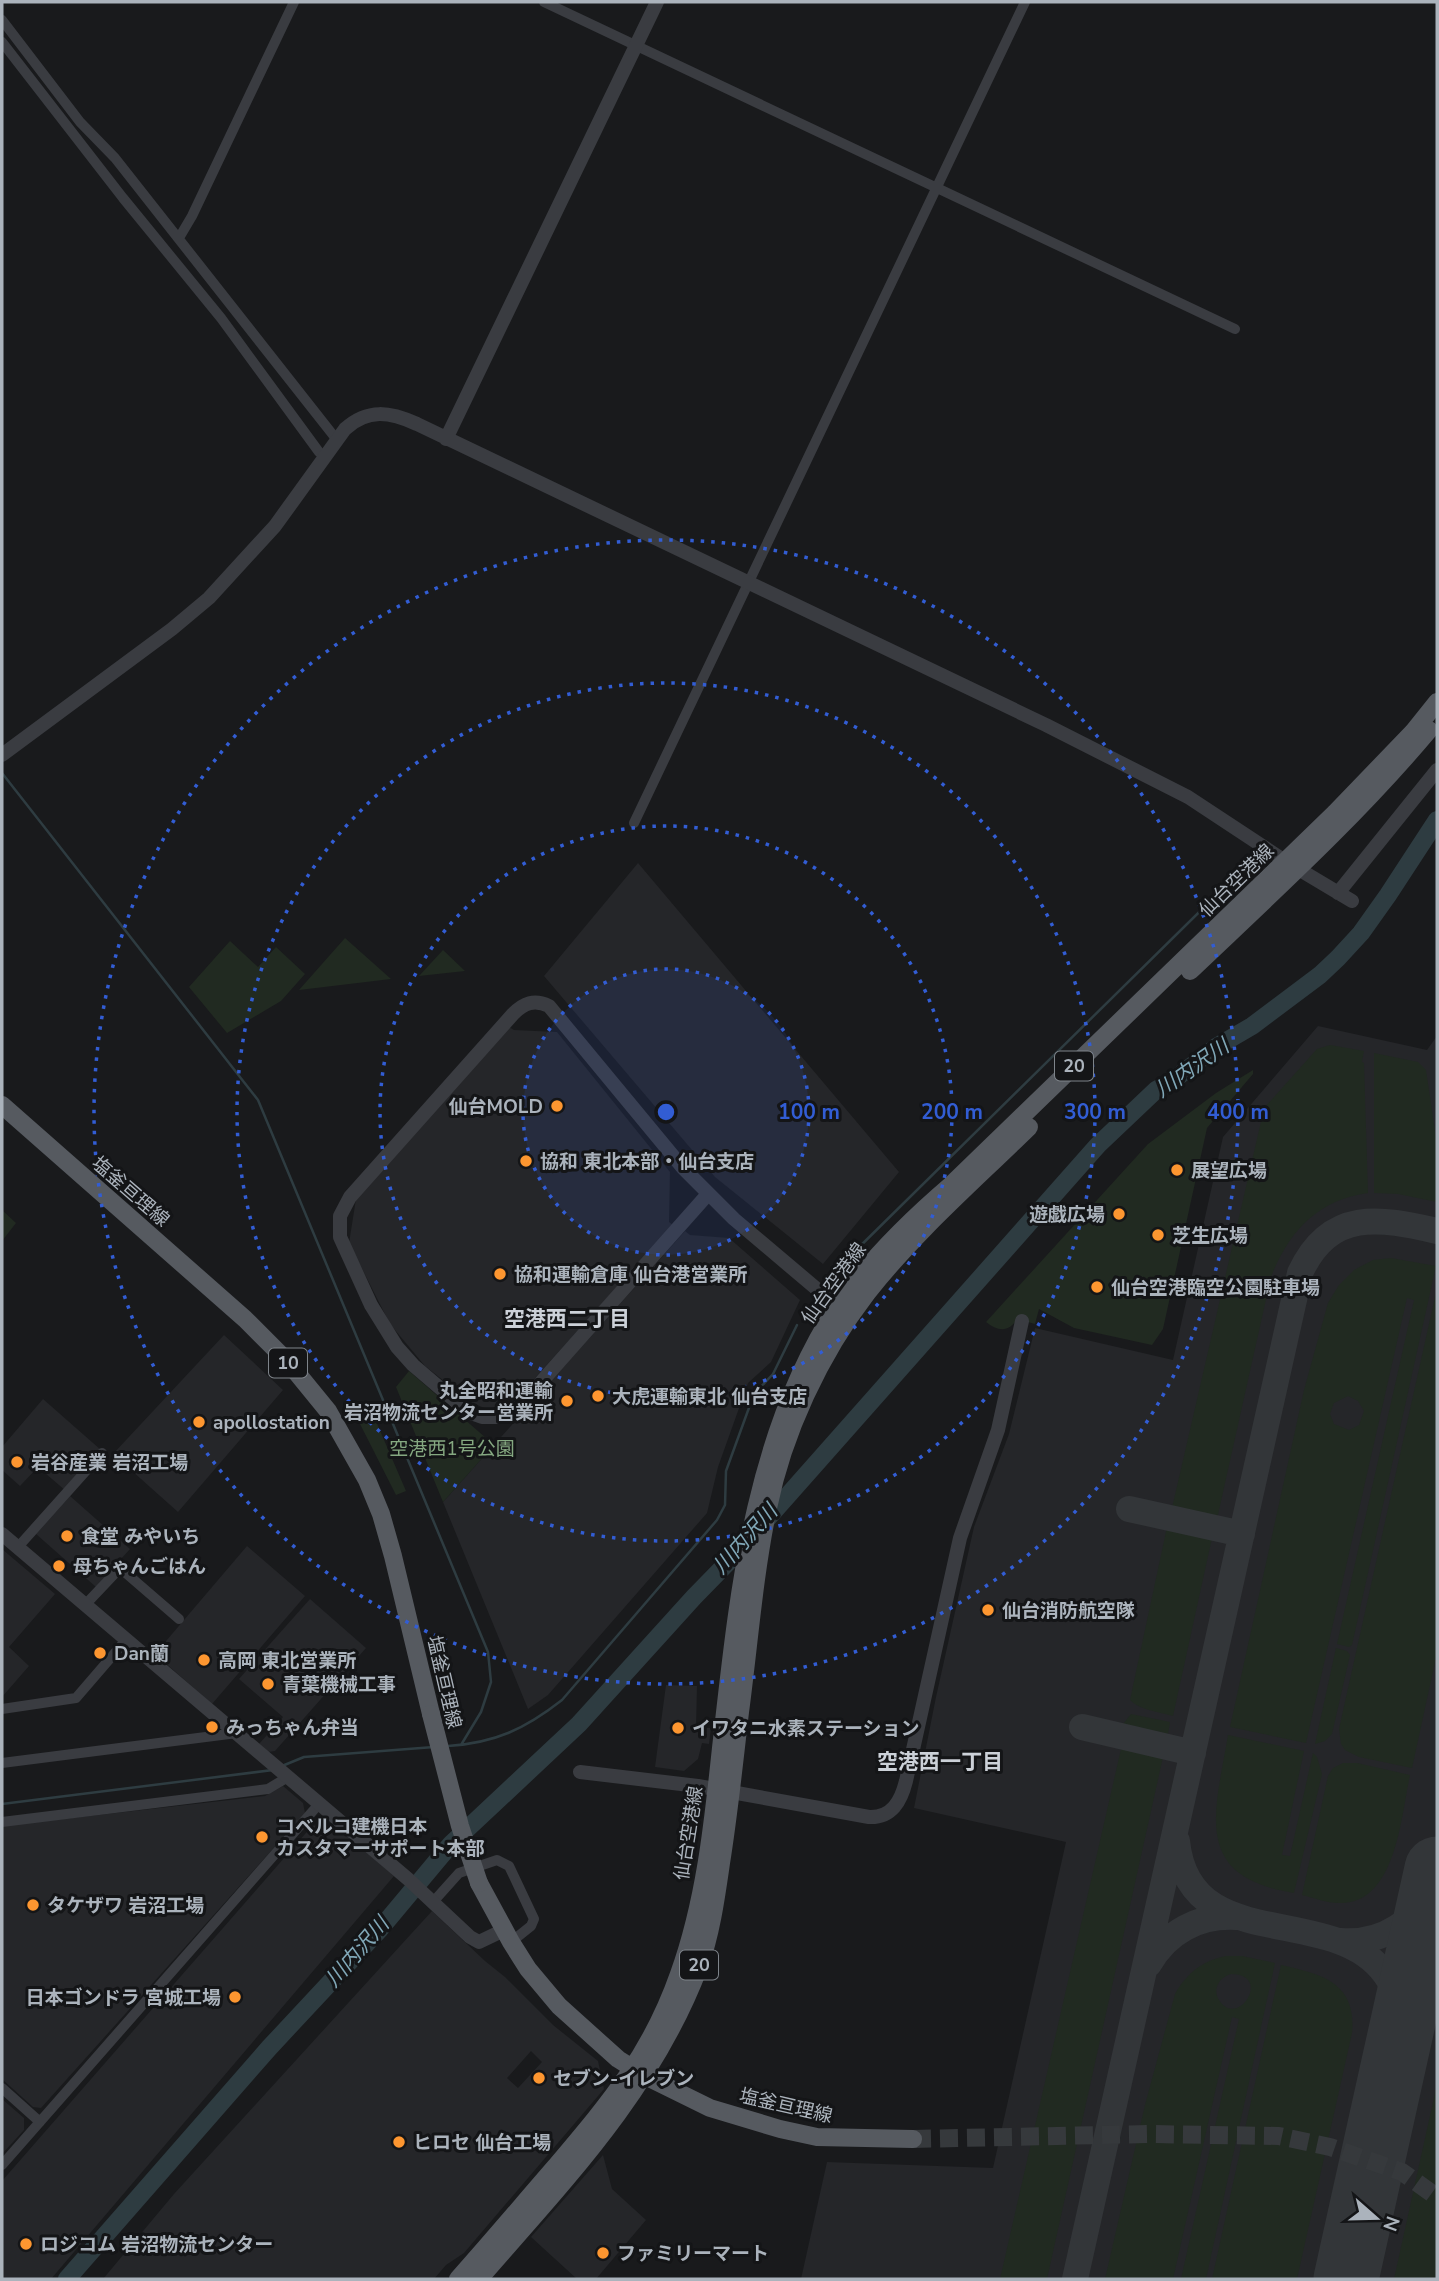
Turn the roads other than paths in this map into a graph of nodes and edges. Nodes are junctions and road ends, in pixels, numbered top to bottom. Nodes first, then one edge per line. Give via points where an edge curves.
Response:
1 (294, 2) edge
2 (544, 2) edge
3 (657, 2) edge
4 (1025, 2) edge
5 (2, 20) edge
6 (2, 42) edge
7 (636, 45) junction
8 (937, 189) junction
9 (179, 239) junction
10 (1235, 329) dead end
11 (446, 439) junction
12 (337, 440) junction
13 (326, 457) junction
14 (750, 582) junction
15 (1437, 702) edge
16 (1437, 720) edge
17 (2, 755) edge
18 (1437, 770) edge
19 (634, 823) dead end
20 (1292, 865) junction
21 (1338, 893) junction
22 (1352, 901) dead end
23 (2, 1105) edge
24 (708, 1194) junction
25 (844, 1312) junction
26 (1022, 1321) dead end
27 (102, 1453) dead end
28 (2, 1534) edge
29 (18, 1547) junction
30 (85, 1605) junction
31 (178, 1619) dead end
32 (126, 1640) junction
33 (2, 1709) edge
34 (237, 1733) junction
35 (2, 1762) edge
36 (580, 1772) dead end
37 (287, 1777) junction
38 (724, 1790) junction
39 (319, 1804) junction
40 (2, 1822) edge
41 (433, 1902) junction
42 (508, 1936) junction
43 (640, 2072) junction
44 (2, 2088) edge
45 (40, 2122) junction
46 (913, 2139) tunnel mouth
47 (2, 2165) edge
48 (458, 2279) edge
49 (479, 2279) edge

1 - 9 street
2 - 7 street
3 - 7 street
4 - 8 street
5 - 9 street
6 - 13 street
7 - 8 street
7 - 11 street
8 - 10 street
8 - 14 street
9 - 12 street
11 - 12 street via 399,416 381,413 355,420
11 - 14 street
12 - 13 street
13 - 17 street via 275,526 209,598
14 - 19 street
14 - 20 street via 1188,797
15 - 20 main road, 仙台空港線 / 20
16 - 20 main road, 仙台空港線 / 20 via 1395,771
18 - 21 street
20 - 21 street
20 - 25 main road, 仙台空港線 / 20 via 917,1215 879,1253
21 - 22 street
23 - 42 main road, 塩釜亘理線 / 10, bridge via 245,1320 328,1411 381,1514 460,1826 479,1883
24 - 24 street via 549,1006 536,1002 513,1014 350,1197 339,1228 371,1306 397,1347 468,1412 498,1418 519,1407
24 - 25 street
25 - 38 main road, 仙台空港線 / 20 via 785,1449 768,1508
25 - 38 main road, 仙台空港線 / 20 via 815,1345 765,1468 740,1599
26 - 38 street via 998,1430 960,1538 898,1804 886,1815 869,1817
27 - 29 street
28 - 29 street
29 - 30 street
30 - 31 street via 120,1568
30 - 32 street
32 - 33 street via 76,1698
32 - 34 street
34 - 35 street
34 - 37 street
36 - 38 street
37 - 39 street
37 - 40 street via 268,1789
38 - 43 main road, 仙台空港線 / 20 via 718,1890 700,1964 669,2034
39 - 41 street
39 - 45 street
41 - 42 street via 475,1941
41 - 42 street via 460,1873 503,1862 534,1919 531,1926
42 - 43 main road, 塩釜亘理線 / 10 via 559,2006 587,2034
43 - 46 main road, 塩釜亘理線 / 10 via 710,2108 780,2129 817,2137
43 - 48 main road, 仙台空港線 / 20
43 - 49 main road, 仙台空港線 / 20 via 599,2140
44 - 45 street
45 - 47 street

